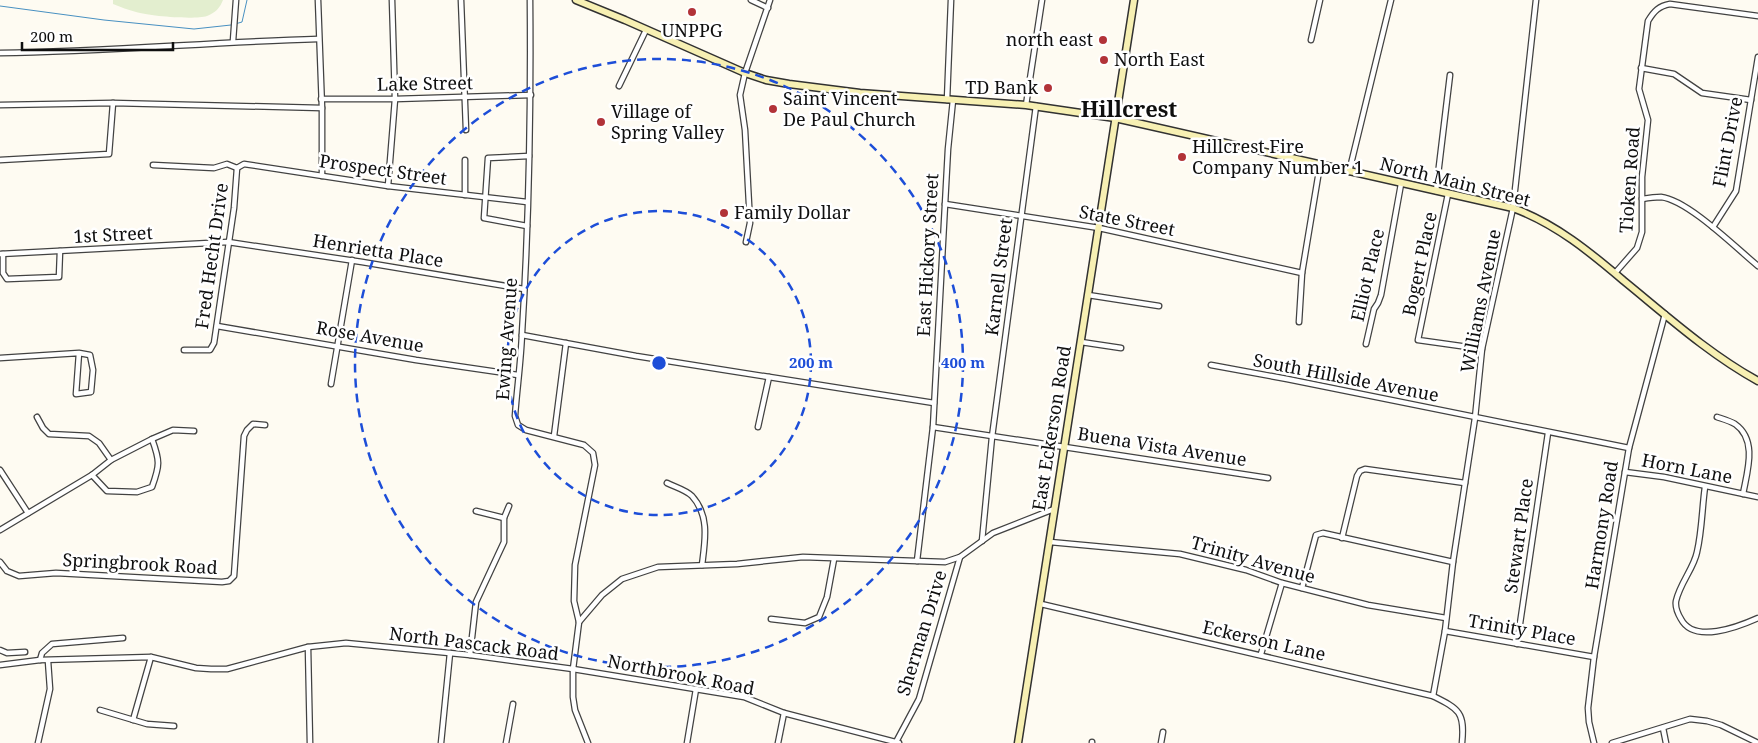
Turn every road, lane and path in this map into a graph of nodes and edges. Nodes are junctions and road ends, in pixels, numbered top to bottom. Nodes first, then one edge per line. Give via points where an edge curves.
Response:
1 (236, 0) edge
2 (318, 0) edge
3 (392, 0) edge
4 (461, 0) edge
5 (530, 0) edge
6 (576, 0) edge
7 (751, 0) edge
8 (770, 0) edge
9 (952, 0) edge
10 (1042, 0) edge
11 (1134, 0) edge
12 (1320, 0) edge
13 (1390, 0) edge
14 (1536, 0) edge
15 (768, 8) junction
16 (1758, 16) edge
17 (646, 30) junction
18 (318, 38) junction
19 (1311, 40) dead end
20 (233, 41) junction
21 (0, 53) edge
22 (1758, 60) edge
23 (1641, 68) junction
24 (745, 73) junction
25 (1450, 75) dead end
26 (619, 86) dead end
27 (531, 95) junction
28 (464, 98) junction
29 (321, 99) junction
30 (395, 99) junction
31 (950, 100) junction
32 (1750, 100) junction
33 (113, 103) junction
34 (0, 105) edge
35 (1026, 105) junction
36 (1036, 106) junction
37 (322, 108) junction
38 (1115, 118) junction
39 (466, 130) dead end
40 (529, 156) junction
41 (0, 160) edge
42 (465, 160) dead end
43 (153, 165) dead end
44 (1320, 165) junction
45 (237, 168) junction
46 (1349, 172) junction
47 (322, 176) junction
48 (1401, 184) junction
49 (388, 186) junction
50 (1436, 191) junction
51 (1448, 194) junction
52 (465, 195) junction
53 (486, 197) junction
54 (1642, 199) junction
55 (527, 202) junction
56 (945, 204) junction
57 (1513, 208) junction
58 (1021, 216) junction
59 (527, 226) junction
60 (1713, 227) junction
61 (1099, 228) junction
62 (228, 242) junction
63 (746, 242) dead end
64 (60, 251) junction
65 (2, 254) edge
66 (352, 260) junction
67 (1758, 266) edge
68 (1615, 272) junction
69 (1302, 273) junction
70 (524, 289) junction
71 (1088, 295) junction
72 (1159, 306) dead end
73 (1665, 314) junction
74 (1299, 322) dead end
75 (217, 326) junction
76 (522, 334) junction
77 (1081, 342) junction
78 (566, 343) junction
79 (1366, 344) dead end
80 (337, 346) junction
81 (1121, 348) dead end
82 (1482, 349) junction
83 (184, 350) dead end
84 (78, 354) junction
85 (0, 358) edge
86 (1211, 365) dead end
87 (518, 375) junction
88 (770, 377) junction
89 (1758, 381) edge
90 (331, 384) dead end
91 (934, 403) junction
92 (37, 417) dead end
93 (1717, 417) dead end
94 (1475, 418) junction
95 (265, 425) dead end
96 (933, 426) junction
97 (758, 427) dead end
98 (194, 431) dead end
99 (1548, 433) junction
100 (554, 436) junction
101 (992, 436) junction
102 (152, 439) junction
103 (1064, 446) junction
104 (1629, 448) junction
105 (111, 460) junction
106 (0, 470) edge
107 (1625, 472) junction
108 (92, 475) junction
109 (1268, 478) dead end
110 (668, 483) dead end
111 (1465, 483) junction
112 (1705, 487) junction
113 (1743, 494) junction
114 (1758, 497) edge
115 (509, 506) dead end
116 (1054, 509) junction
117 (476, 511) dead end
118 (28, 513) junction
119 (504, 518) junction
120 (0, 530) edge
121 (1342, 538) junction
122 (982, 541) junction
123 (1050, 542) junction
124 (960, 557) junction
125 (834, 559) junction
126 (917, 561) junction
127 (0, 562) edge
128 (1453, 562) junction
129 (702, 565) junction
130 (1282, 583) junction
131 (1302, 588) junction
132 (1041, 604) junction
133 (1446, 618) junction
134 (1758, 618) edge
135 (771, 619) dead end
136 (579, 622) junction
137 (1445, 631) junction
138 (123, 638) dead end
139 (1518, 644) junction
140 (308, 647) junction
141 (0, 650) edge
142 (25, 652) dead end
143 (450, 654) junction
144 (470, 654) junction
145 (1261, 654) junction
146 (1594, 657) junction
147 (150, 658) junction
148 (40, 660) junction
149 (48, 661) junction
150 (0, 665) edge
151 (573, 669) junction
152 (696, 689) junction
153 (1433, 696) junction
154 (513, 704) dead end
155 (100, 710) dead end
156 (784, 713) junction
157 (133, 720) junction
158 (174, 726) dead end
159 (1663, 728) junction
160 (1163, 732) dead end
161 (897, 742) edge
162 (38, 743) edge
163 (310, 743) edge
164 (441, 743) edge
165 (506, 743) edge
166 (588, 743) edge
167 (687, 743) edge
168 (778, 743) edge
169 (1018, 743) edge
170 (1161, 743) edge
171 (1462, 743) edge
172 (1594, 743) edge
173 (1612, 743) edge
174 (1666, 743) edge
175 (1758, 743) edge

1 - 20 street
2 - 18 street
3 - 30 street
4 - 28 street
5 - 27 street, Ewing Avenue
6 - 17 main road, North Main Street
7 - 15 street
8 - 15 street
9 - 31 street, East Hickory Street
10 - 35 street
11 - 38 main road, East Eckerson Road
12 - 19 street
13 - 46 street
14 - 57 street, Williams Avenue
15 - 24 street
16 - 23 street, Tioken Road via 1662,5 1648,21
17 - 24 main road, North Main Street
17 - 26 street
18 - 20 street
18 - 29 street
20 - 21 street via 57,53
22 - 32 street, Flint Drive
23 - 32 street via 1674,74 1702,93
23 - 54 street, Tioken Road via 1639,89 1648,120
24 - 31 main road, North Main Street via 786,84
24 - 63 street via 740,95 750,223
25 - 50 street
27 - 28 street, Lake Street
27 - 40 street, Ewing Avenue
28 - 30 street, Lake Street
28 - 39 street
29 - 30 street, Lake Street
29 - 37 street
30 - 49 street
31 - 35 main road, North Main Street
31 - 56 street, East Hickory Street
32 - 60 street, Flint Drive via 1736,191
33 - 34 street
33 - 37 street
33 - 41 street via 109,154
35 - 36 main road, North Main Street
36 - 38 main road, North Main Street
36 - 58 street, Karnell Street
37 - 47 street
38 - 44 main road, North Main Street
38 - 61 main road, East Eckerson Road
40 - 53 street via 488,158
40 - 55 street, Ewing Avenue
42 - 52 street
43 - 45 street, Prospect Street via 214,168 228,164
44 - 46 main road, North Main Street
44 - 69 street
45 - 47 street, Prospect Street via 244,164
45 - 62 street, Fred Hecht Drive
46 - 48 main road, North Main Street
47 - 49 street, Prospect Street
48 - 50 main road, North Main Street
48 - 79 street, Elliot Place via 1381,295 1374,309
49 - 52 street, Prospect Street
50 - 51 main road, North Main Street
51 - 57 main road, North Main Street
51 - 82 street, Bogert Place via 1418,340
52 - 53 street, Prospect Street
53 - 55 street, Prospect Street
53 - 59 street via 484,218
54 - 60 street via 1662,197 1680,203
54 - 68 street, Tioken Road via 1642,232 1637,248
55 - 59 street, Ewing Avenue
56 - 58 street, State Street
56 - 91 street, East Hickory Street
57 - 68 main road, North Main Street via 1560,230
57 - 82 street, Williams Avenue
58 - 61 street, State Street
58 - 101 street, Karnell Street
59 - 70 street, Ewing Avenue
60 - 67 street
61 - 69 street, State Street
61 - 71 main road, East Eckerson Road
62 - 64 street, 1st Street
62 - 66 street, Henrietta Place
62 - 75 street, Fred Hecht Drive
64 - 65 street, 1st Street
64 - 65 street via 60,277 7,279 3,273
66 - 70 street, Henrietta Place
66 - 80 street
68 - 73 main road, North Main Street
69 - 74 street
70 - 76 street, Ewing Avenue
71 - 72 street
71 - 77 main road, East Eckerson Road
73 - 89 main road, North Main Street via 1717,356
73 - 104 street, Harmony Road
75 - 80 street, Rose Avenue
75 - 83 street, Fred Hecht Drive via 210,350
76 - 78 street
76 - 87 street, Ewing Avenue
77 - 81 street
77 - 103 main road, East Eckerson Road
78 - 88 street
78 - 100 street
80 - 87 street, Rose Avenue
80 - 90 street
82 - 94 street, Williams Avenue
84 - 84 street via 76,394 91,392 93,370 90,355
84 - 85 street
86 - 94 street, South Hillside Avenue
87 - 100 street, Ewing Avenue via 515,416 518,425
88 - 91 street
88 - 97 street
91 - 96 street, East Hickory Street
92 - 105 street via 49,434 89,436
93 - 113 street via 1734,424 1746,434 1749,450
94 - 99 street, South Hillside Avenue
94 - 111 street, Williams Avenue
95 - 127 street, Springbrook Road via 253,424 244,436 234,576 229,581 56,573 20,576 7,571
96 - 101 street, Buena Vista Avenue
96 - 126 street, East Hickory Street
98 - 102 street via 173,430
99 - 104 street, South Hillside Avenue
99 - 139 street, Stewart Place
100 - 136 street, Ewing Avenue via 584,445 593,453 595,465 575,565 574,601
101 - 103 street, Buena Vista Avenue
101 - 122 street, Karnell Street
102 - 105 street
102 - 108 street via 159,457 152,487 137,492 108,491
103 - 109 street, Buena Vista Avenue
103 - 116 main road, East Eckerson Road
104 - 107 street, Harmony Road
105 - 108 street
106 - 118 street
107 - 112 street, Horn Lane
107 - 146 street, Harmony Road
108 - 118 street
110 - 129 street via 692,495 700,507 706,534
111 - 121 street via 1365,469 1360,471
111 - 128 street, Williams Avenue
112 - 113 street, Horn Lane
112 - 134 street via 1697,554 1679,591 1678,615 1684,625 1697,632 1734,627
113 - 114 street, Horn Lane
115 - 119 street
116 - 122 street via 1007,527
116 - 123 main road, East Eckerson Road
117 - 119 street
118 - 120 street
119 - 144 street via 504,542 476,602
121 - 128 street
121 - 131 street via 1316,534
122 - 124 street
123 - 130 street, Trinity Avenue via 1180,554 1246,570
123 - 132 main road, East Eckerson Road
124 - 126 street via 945,562
124 - 161 street, Sherman Drive via 919,699
125 - 126 street
125 - 129 street via 806,557
125 - 135 street via 827,597 819,618 805,623
128 - 133 street, Williams Avenue
129 - 136 street via 658,567 622,579 602,595
130 - 131 street, Trinity Avenue
130 - 145 street
131 - 133 street, Trinity Avenue via 1368,606
132 - 145 street, Eckerson Lane
132 - 169 main road, East Eckerson Road
133 - 137 street, Williams Avenue
136 - 151 street, North Pascack Road
137 - 139 street, Trinity Place
137 - 153 street, Williams Avenue
138 - 148 street via 52,644 42,653
139 - 146 street, Trinity Place
140 - 143 street, North Pascack Road via 346,643
140 - 147 street, North Pascack Road via 228,669 210,670
140 - 163 street
141 - 142 street
143 - 144 street, North Pascack Road
143 - 164 street
144 - 151 street, North Pascack Road
145 - 153 street, Eckerson Lane
146 - 172 street, Harmony Road via 1588,708
147 - 149 street, North Pascack Road
147 - 157 street
148 - 149 street, North Pascack Road
148 - 150 street, North Pascack Road
149 - 162 street via 50,690
151 - 152 street, Northbrook Road
151 - 166 street via 575,710
152 - 156 street, Northbrook Road via 744,697
152 - 167 street
153 - 171 street, Eckerson Lane via 1455,707 1462,718
154 - 165 street
155 - 157 street
156 - 161 street, Northbrook Road
156 - 168 street
157 - 158 street
159 - 173 street
159 - 174 street
159 - 175 street via 1690,719 1707,721
160 - 170 street

